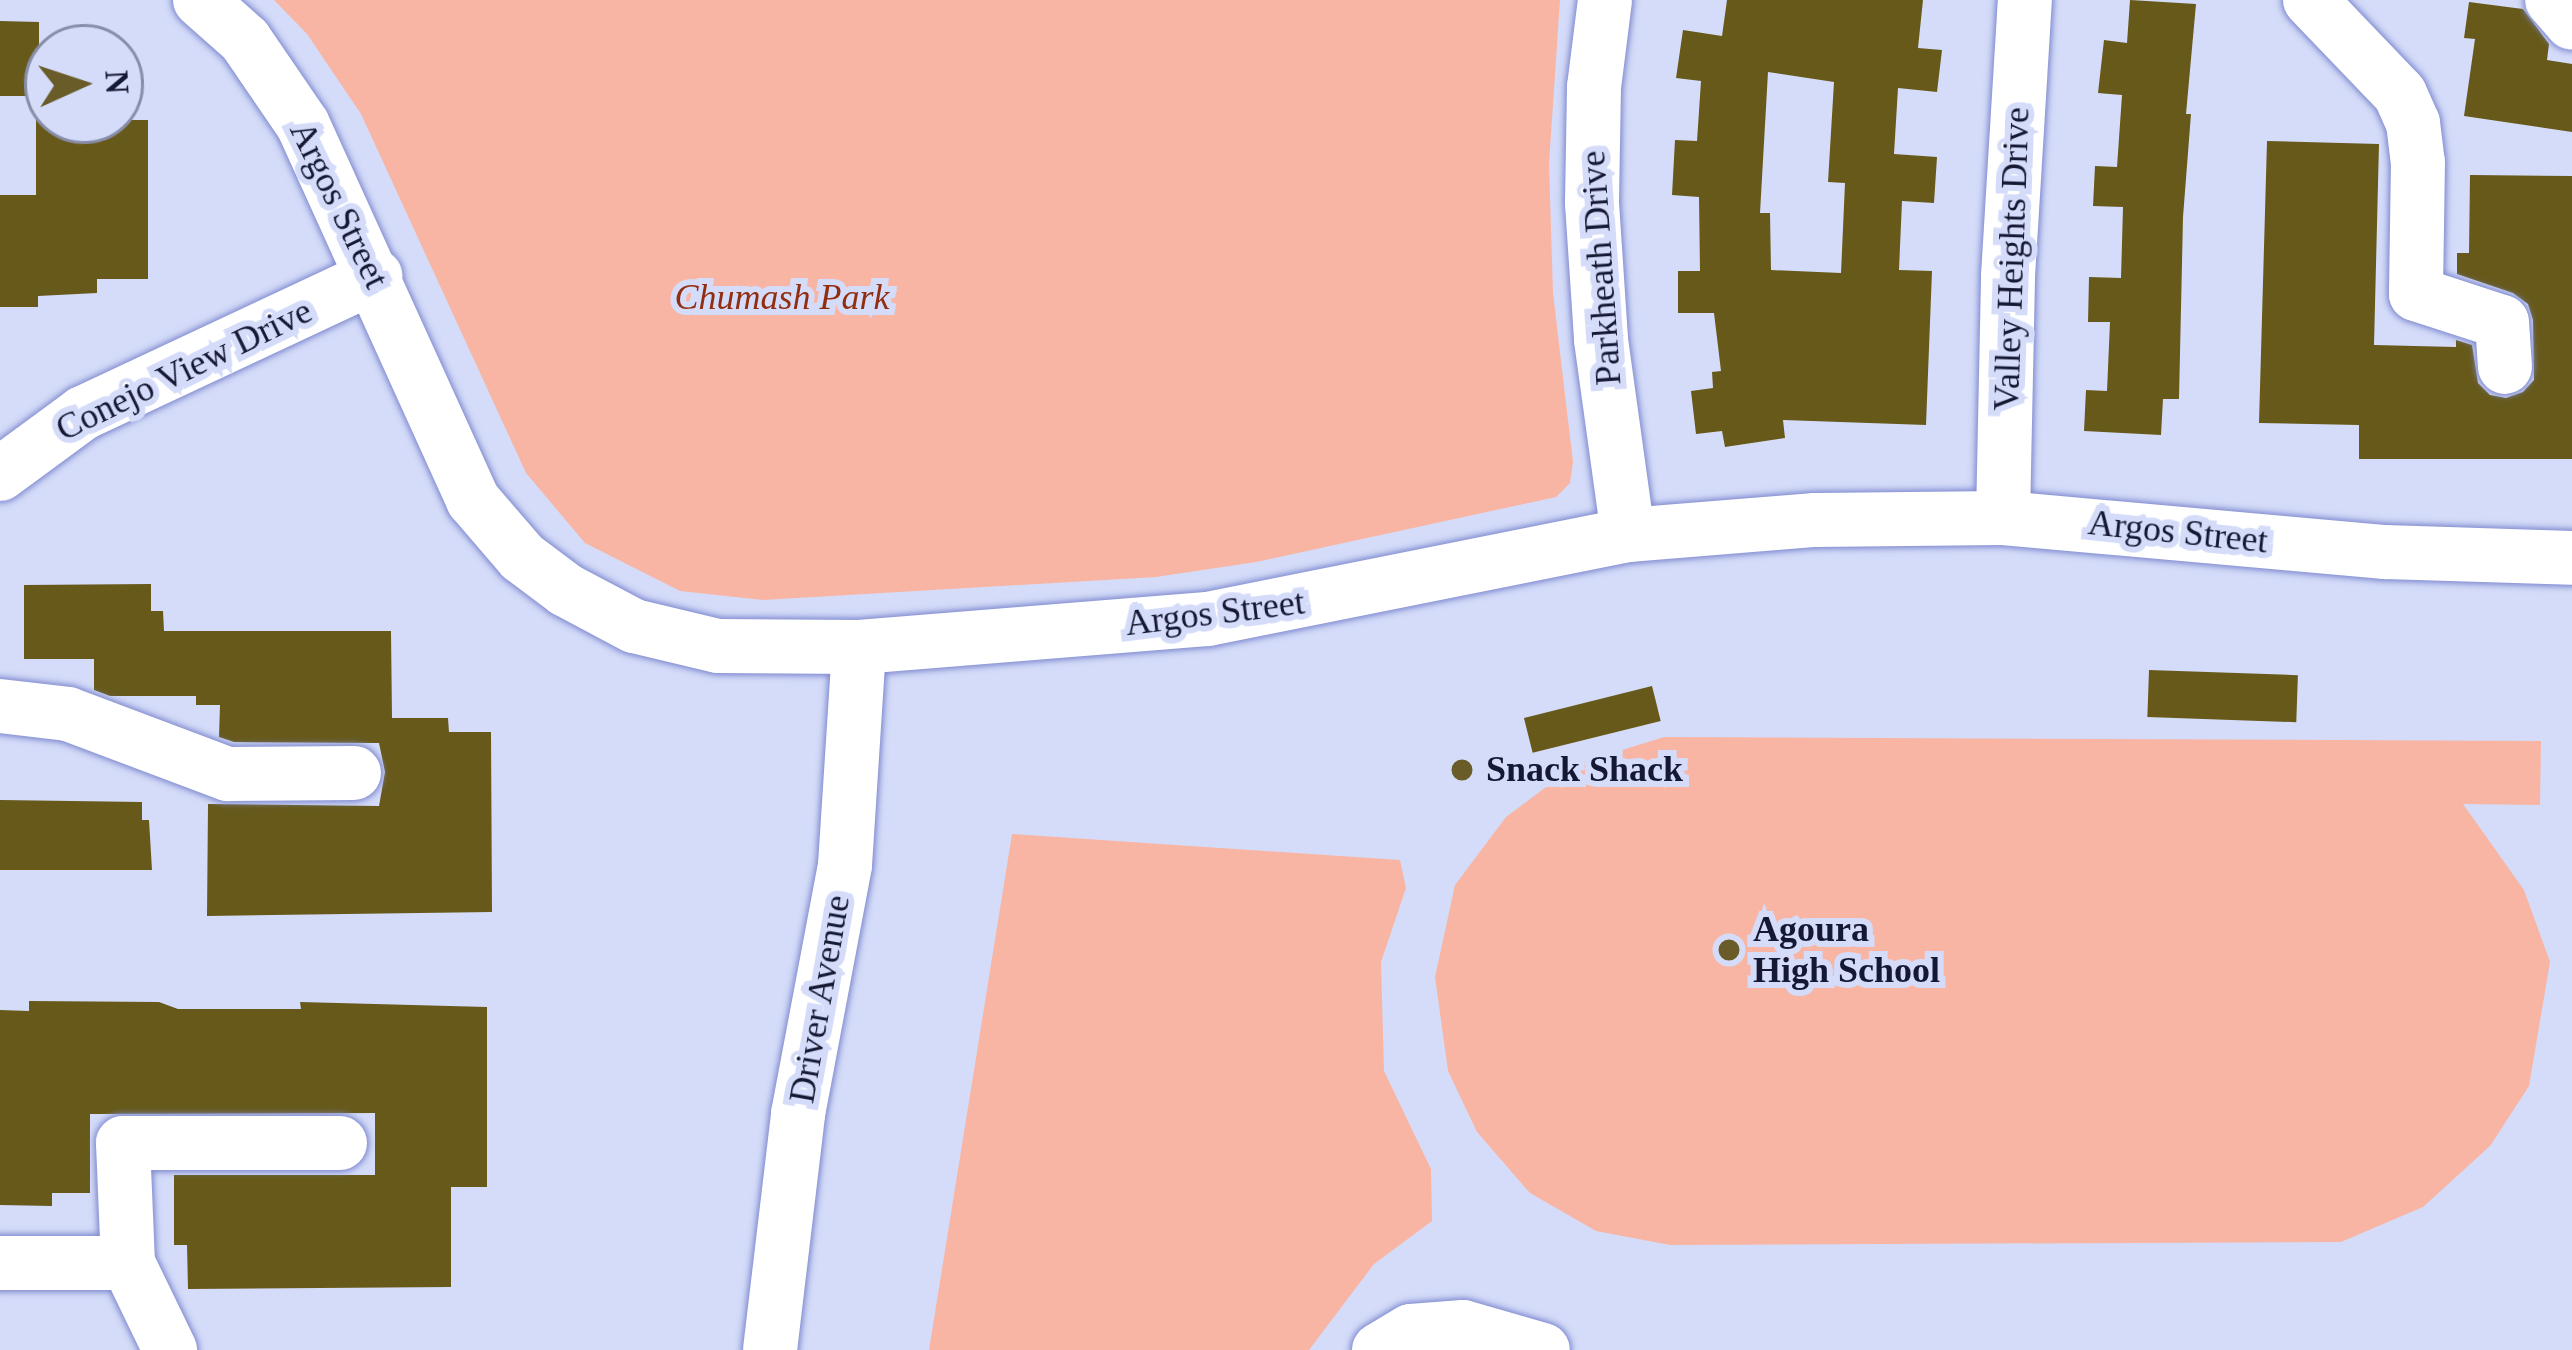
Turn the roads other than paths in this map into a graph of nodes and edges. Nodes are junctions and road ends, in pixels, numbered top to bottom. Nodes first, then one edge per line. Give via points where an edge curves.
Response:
1 (200, 0) edge
2 (1606, 0) edge
3 (2025, 0) edge
4 (2552, 0) edge
5 (2310, 2) edge
6 (2572, 23) edge
7 (375, 276) junction
8 (2504, 367) dead end
9 (0, 474) edge
10 (2003, 518) junction
11 (1628, 535) junction
12 (2572, 558) edge
13 (859, 647) junction
14 (0, 706) edge
15 (354, 773) dead end
16 (340, 1143) dead end
17 (0, 1263) edge
18 (128, 1263) junction
19 (170, 1350) edge
20 (770, 1350) edge
21 (1379, 1350) edge
22 (1543, 1350) edge

1 - 7 street, Argos Street via 244,40 303,124
2 - 11 street, Parkheath Drive via 1592,202
3 - 10 street, Valley Heights Drive
4 - 6 street
5 - 8 street via 2400,94 2414,123 2416,294 2502,322
7 - 9 street, Conejo View Drive via 83,412
7 - 13 street, Argos Street via 473,500 522,556 566,590 634,626 718,646
10 - 11 street, Argos Street via 1815,520
10 - 12 street, Argos Street via 2385,552
11 - 13 street, Argos Street via 1208,620
13 - 20 street, Driver Avenue via 845,865 798,1114
14 - 15 street via 68,714 228,774
16 - 18 street via 123,1143
17 - 18 street
18 - 19 street
21 - 22 street via 1412,1331 1462,1327

